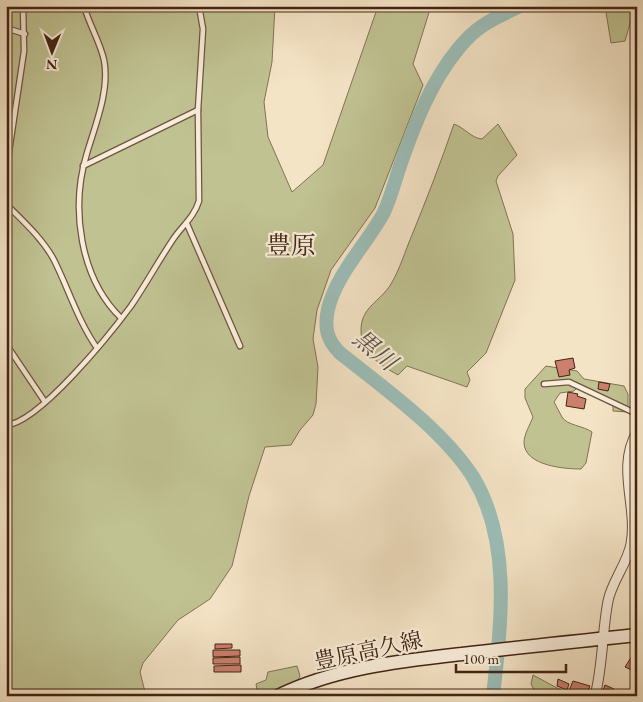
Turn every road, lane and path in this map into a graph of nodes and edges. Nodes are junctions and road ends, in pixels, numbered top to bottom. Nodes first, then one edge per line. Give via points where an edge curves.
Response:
1 (23, 6) edge
2 (84, 6) edge
3 (199, 6) edge
4 (6, 28) edge
5 (24, 34) junction
6 (198, 110) junction
7 (83, 166) junction
8 (6, 172) edge
9 (6, 204) edge
10 (187, 224) junction
11 (121, 318) junction
12 (6, 344) edge
13 (240, 346) dead end
14 (96, 348) junction
15 (544, 384) dead end
16 (45, 402) junction
17 (637, 414) edge
18 (6, 425) edge
19 (637, 432) edge
20 (637, 635) edge
21 (602, 639) junction
22 (278, 696) edge
23 (595, 696) edge

1 - 5 lane
2 - 7 lane via 104,60 103,98
3 - 6 lane via 203,29
4 - 5 lane
5 - 8 lane via 16,115
6 - 7 lane
6 - 10 lane via 199,201
7 - 11 lane via 79,217 85,248 99,291
9 - 14 lane via 54,259 76,312
10 - 11 lane
10 - 13 lane
11 - 14 lane
12 - 16 lane
14 - 16 lane
15 - 17 lane via 569,382
16 - 18 lane via 20,422
19 - 21 street via 627,461 631,545 612,588
20 - 21 main road
21 - 22 main road, 豊原高久線 via 360,668
21 - 23 street

